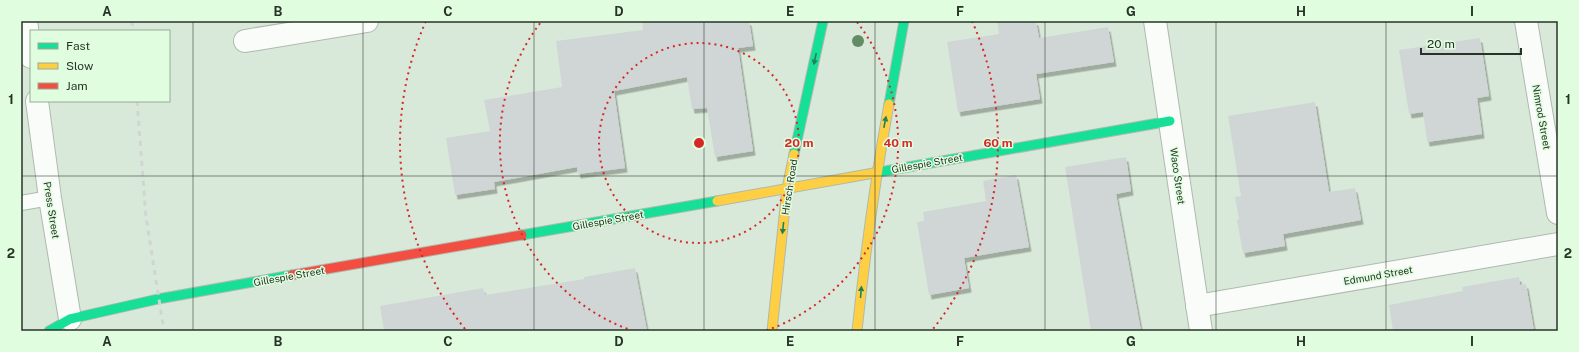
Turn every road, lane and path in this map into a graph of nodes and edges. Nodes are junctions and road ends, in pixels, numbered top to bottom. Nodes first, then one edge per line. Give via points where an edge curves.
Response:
1 (367, 21) edge
2 (823, 21) edge
3 (904, 21) edge
4 (1155, 21) edge
5 (1526, 21) edge
6 (24, 23) edge
7 (245, 41) dead end
8 (30, 52) edge
9 (37, 102) edge
10 (1170, 121) junction
11 (876, 172) junction
12 (787, 188) junction
13 (50, 198) junction
14 (21, 203) edge
15 (1558, 213) edge
16 (1558, 244) edge
17 (1197, 306) junction
18 (70, 318) junction
19 (49, 331) edge
20 (772, 331) edge
21 (857, 331) edge
22 (1201, 331) edge

1 - 7 street
2 -> 12 street, Hirsch Road
11 -> 3 street
4 - 10 street, Waco Street
5 - 15 street, Nimrod Street
6 - 8 street
9 - 13 street, Press Street
10 - 11 street, Gillespie Street
10 - 17 street, Waco Street
11 - 12 street, Gillespie Street
21 -> 11 street
12 - 18 street, Gillespie Street via 158,300
12 -> 20 street, Hirsch Road
13 - 14 lane
13 - 18 street, Press Street
16 - 17 street, Edmund Street
17 - 22 street, Waco Street
18 - 19 street, Gillespie Street

